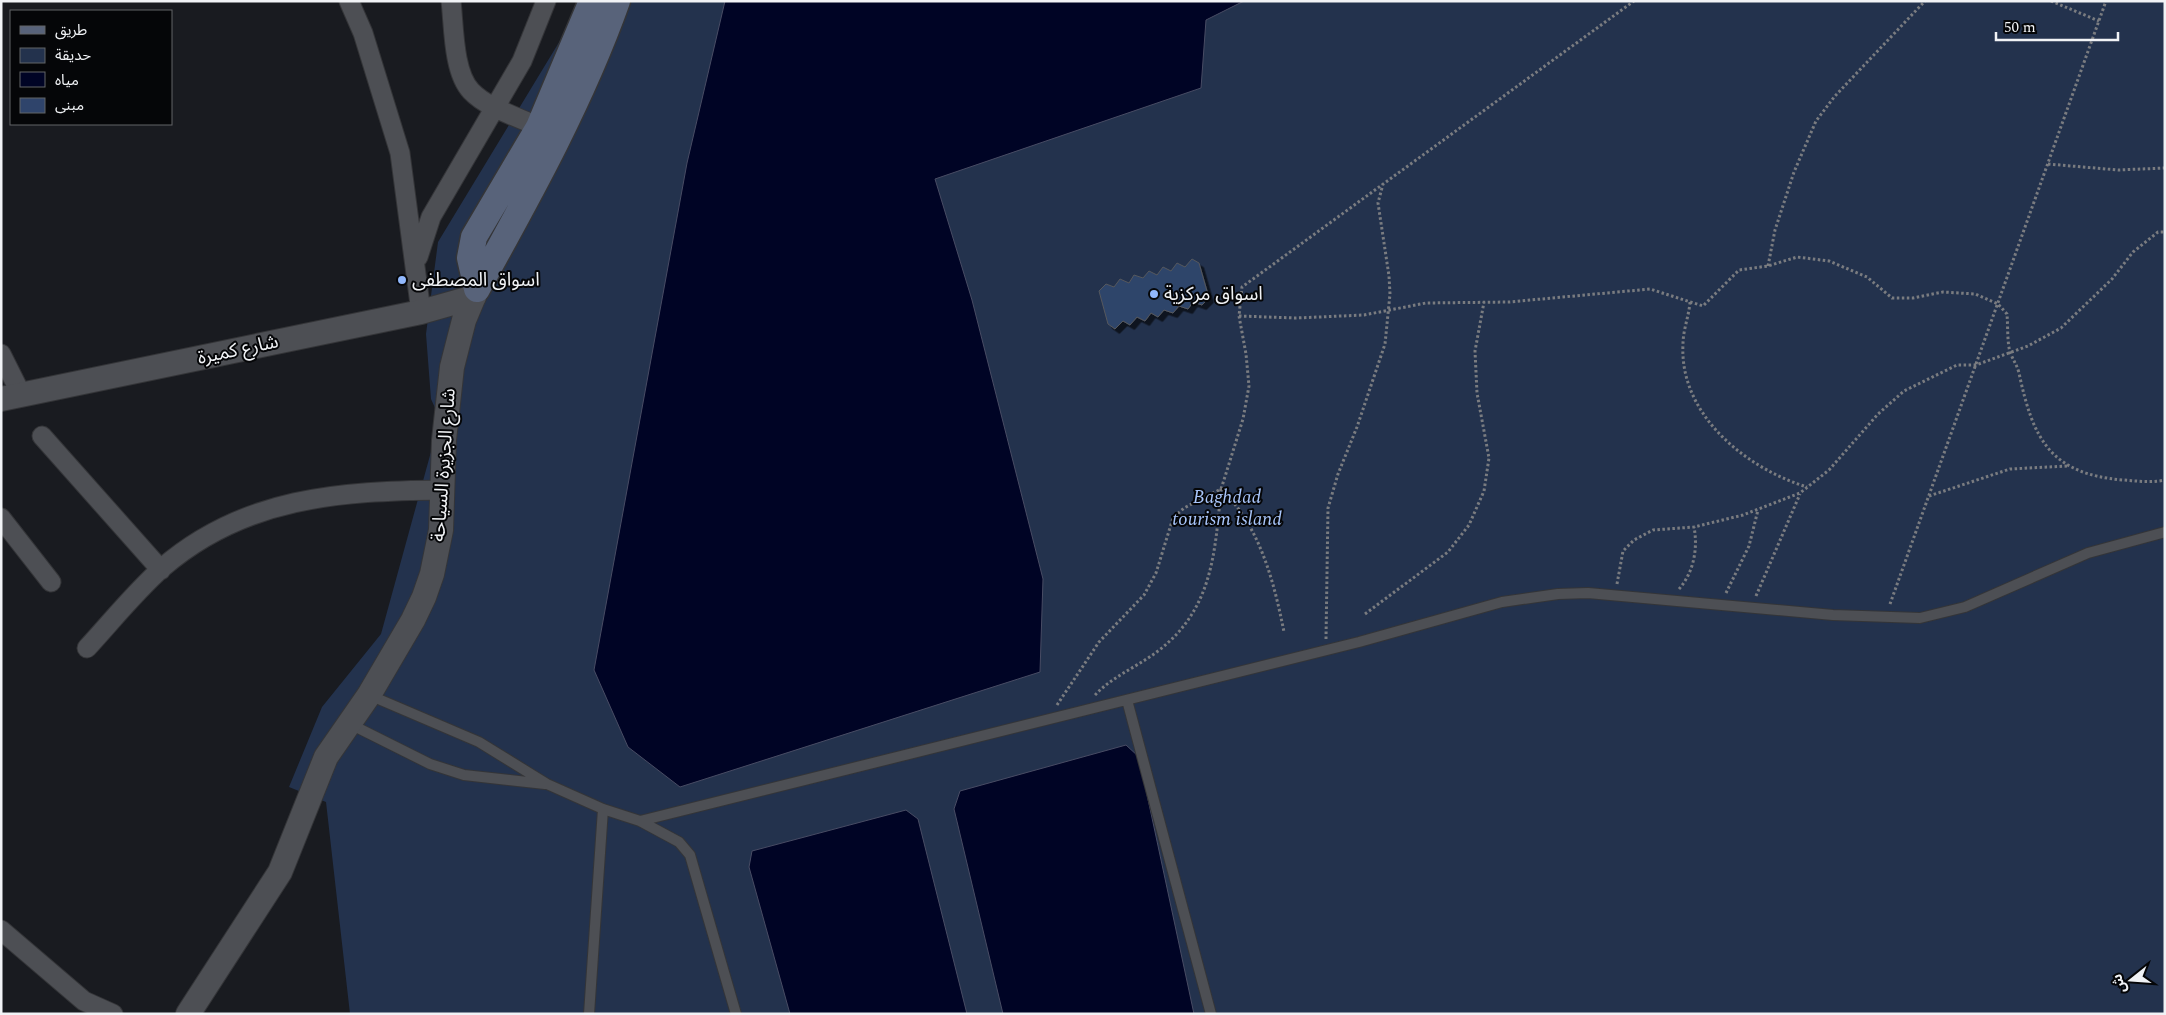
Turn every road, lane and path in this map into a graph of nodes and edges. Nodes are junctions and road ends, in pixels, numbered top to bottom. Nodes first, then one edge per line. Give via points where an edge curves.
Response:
1 (349, 1) edge
2 (451, 1) edge
3 (546, 1) edge
4 (592, 1) edge
5 (617, 1) edge
6 (1634, 1) edge
7 (1925, 1) edge
8 (2050, 1) edge
9 (2106, 1) edge
10 (2099, 21) junction
11 (497, 107) junction
12 (539, 127) junction
13 (2048, 164) junction
14 (2165, 168) edge
15 (1383, 184) junction
16 (2165, 232) edge
17 (1768, 266) junction
18 (416, 268) junction
19 (476, 293) junction
20 (1484, 302) junction
21 (1690, 302) junction
22 (1998, 304) junction
23 (1387, 311) junction
24 (420, 312) junction
25 (1239, 316) junction
26 (2010, 352) junction
27 (1, 354) edge
28 (1976, 365) junction
29 (11, 397) edge
30 (42, 436) dead end
31 (2068, 466) junction
32 (2165, 480) edge
33 (1808, 488) junction
34 (1221, 489) junction
35 (443, 490) junction
36 (1800, 493) junction
37 (1929, 496) junction
38 (1758, 510) junction
39 (1, 518) edge
40 (1694, 527) junction
41 (2165, 532) edge
42 (161, 570) junction
43 (51, 582) dead end
44 (1615, 596) junction
45 (1668, 600) junction
46 (1721, 604) junction
47 (1752, 607) junction
48 (1364, 614) dead end
49 (1886, 617) junction
50 (1284, 632) dead end
51 (87, 648) dead end
52 (1327, 650) junction
53 (369, 695) junction
54 (1127, 700) junction
55 (1085, 710) junction
56 (1045, 720) junction
57 (350, 724) junction
58 (547, 784) junction
59 (603, 809) junction
60 (640, 821) junction
61 (1, 930) edge
62 (113, 1014) edge
63 (188, 1014) edge
64 (589, 1014) edge
65 (736, 1014) edge
66 (1211, 1014) edge

1 - 18 street via 363,33 400,153
2 - 11 street via 462,78 476,96
3 - 11 street via 525,54
4 - 12 main road
5 - 19 main road, شارع الجزيرة السياحة via 564,129
6 - 15 path
7 - 17 path via 1835,96 1816,121 1775,230
8 - 10 path
9 - 10 path
10 - 13 path
11 - 12 street
11 - 18 street via 431,217
12 - 19 main road via 474,237 470,258
13 - 14 path via 2118,170
13 - 22 path
15 - 23 path via 1378,203 1389,276
15 - 25 path via 1242,287
16 - 26 path via 2158,232 2134,252 2107,284 2061,328
17 - 21 path via 1740,270 1703,306
17 - 22 path via 1797,257 1829,261 1867,277 1892,298 1913,298 1942,292 1975,294
18 - 24 street
19 - 24 street, شارع كميرة
19 - 35 street, شارع الجزيرة السياحة via 457,343 448,391
20 - 21 path via 1650,289
20 - 23 path via 1426,303
20 - 48 path via 1475,352 1477,393 1490,458 1484,491 1469,525 1448,552
21 - 33 path via 1683,344 1684,364 1690,392 1708,423 1763,469
22 - 26 path via 2007,314
22 - 28 path
23 - 25 path via 1341,317
23 - 52 path via 1381,356 1328,508
24 - 29 street, شارع كميرة
25 - 34 path via 1249,386
26 - 28 path
26 - 31 path via 2017,364 2039,438 2054,456
27 - 29 street
28 - 33 path via 1957,365 1904,391
28 - 37 path
30 - 42 street
31 - 32 path via 2100,478
31 - 37 path via 2010,469
33 - 36 path
34 - 50 path via 1233,501 1260,548 1274,584
34 - 55 path via 1212,571 1199,601 1180,630 1166,644 1136,667 1108,681
34 - 56 path via 1184,508 1173,518 1156,573 1144,595 1098,642
35 - 42 street via 338,494 269,509 210,534
35 - 53 street, شارع الجزيرة السياحة via 438,550 424,597
36 - 38 path
36 - 47 path
37 - 49 path
38 - 40 path
38 - 46 path via 1749,546
39 - 43 street
40 - 44 path via 1653,530 1634,540 1622,551
40 - 45 path via 1697,545 1692,565 1681,587
41 - 49 lane via 2088,554 1965,608 1920,618
42 - 51 street
44 - 45 lane
44 - 52 lane via 1558,594 1502,602
45 - 46 lane
46 - 47 lane
47 - 49 lane
52 - 54 lane
53 - 57 street, شارع الجزيرة السياحة
53 - 58 lane via 479,742
54 - 55 lane
54 - 66 lane
55 - 56 lane
56 - 60 lane
57 - 58 lane via 430,764 464,775
57 - 63 street, شارع الجزيرة السياحة via 326,757 280,872
58 - 59 lane
59 - 60 lane
59 - 64 lane
60 - 65 lane via 679,842 690,855
61 - 62 street via 84,1001

